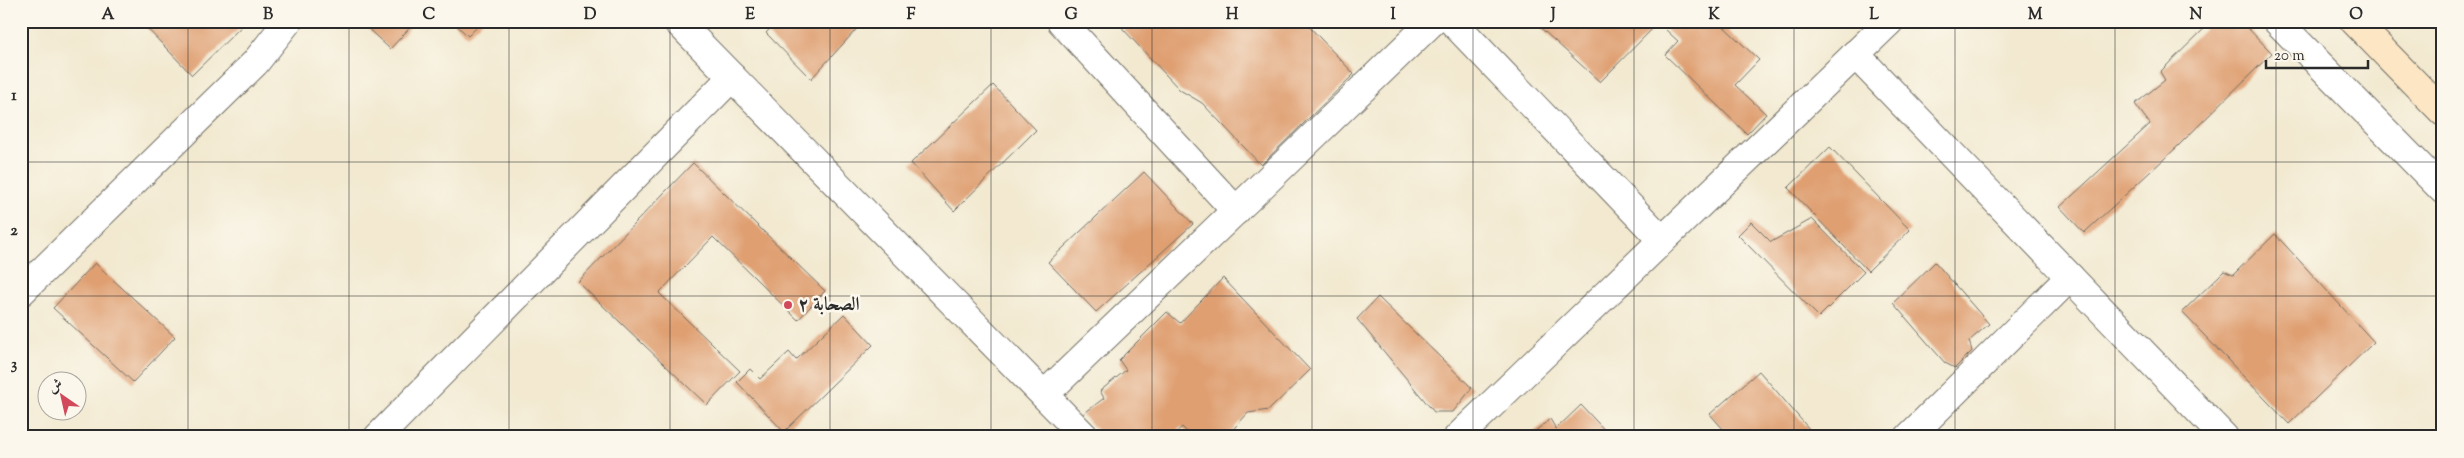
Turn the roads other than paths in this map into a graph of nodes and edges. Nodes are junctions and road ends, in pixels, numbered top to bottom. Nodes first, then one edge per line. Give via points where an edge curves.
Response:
1 (288, 21) edge
2 (677, 21) edge
3 (1061, 21) edge
4 (1433, 21) edge
5 (1452, 21) edge
6 (1890, 21) edge
7 (2277, 21) edge
8 (2354, 21) edge
9 (1855, 54) junction
10 (732, 78) junction
11 (2443, 112) edge
12 (2443, 190) edge
13 (1236, 211) junction
14 (1662, 240) junction
15 (2070, 277) junction
16 (21, 292) edge
17 (1044, 395) junction
18 (1079, 435) edge
19 (378, 437) edge
20 (1458, 437) edge
21 (1909, 437) edge
22 (2224, 437) edge

1 - 16 street via 255,64
2 - 10 street
3 - 13 street
4 - 13 street
5 - 14 street
6 - 9 street
7 - 12 street
8 - 11 main road
9 - 14 street
9 - 15 street
10 - 17 street
10 - 19 street
13 - 17 street
14 - 20 street
15 - 21 street
15 - 22 street
17 - 18 street

